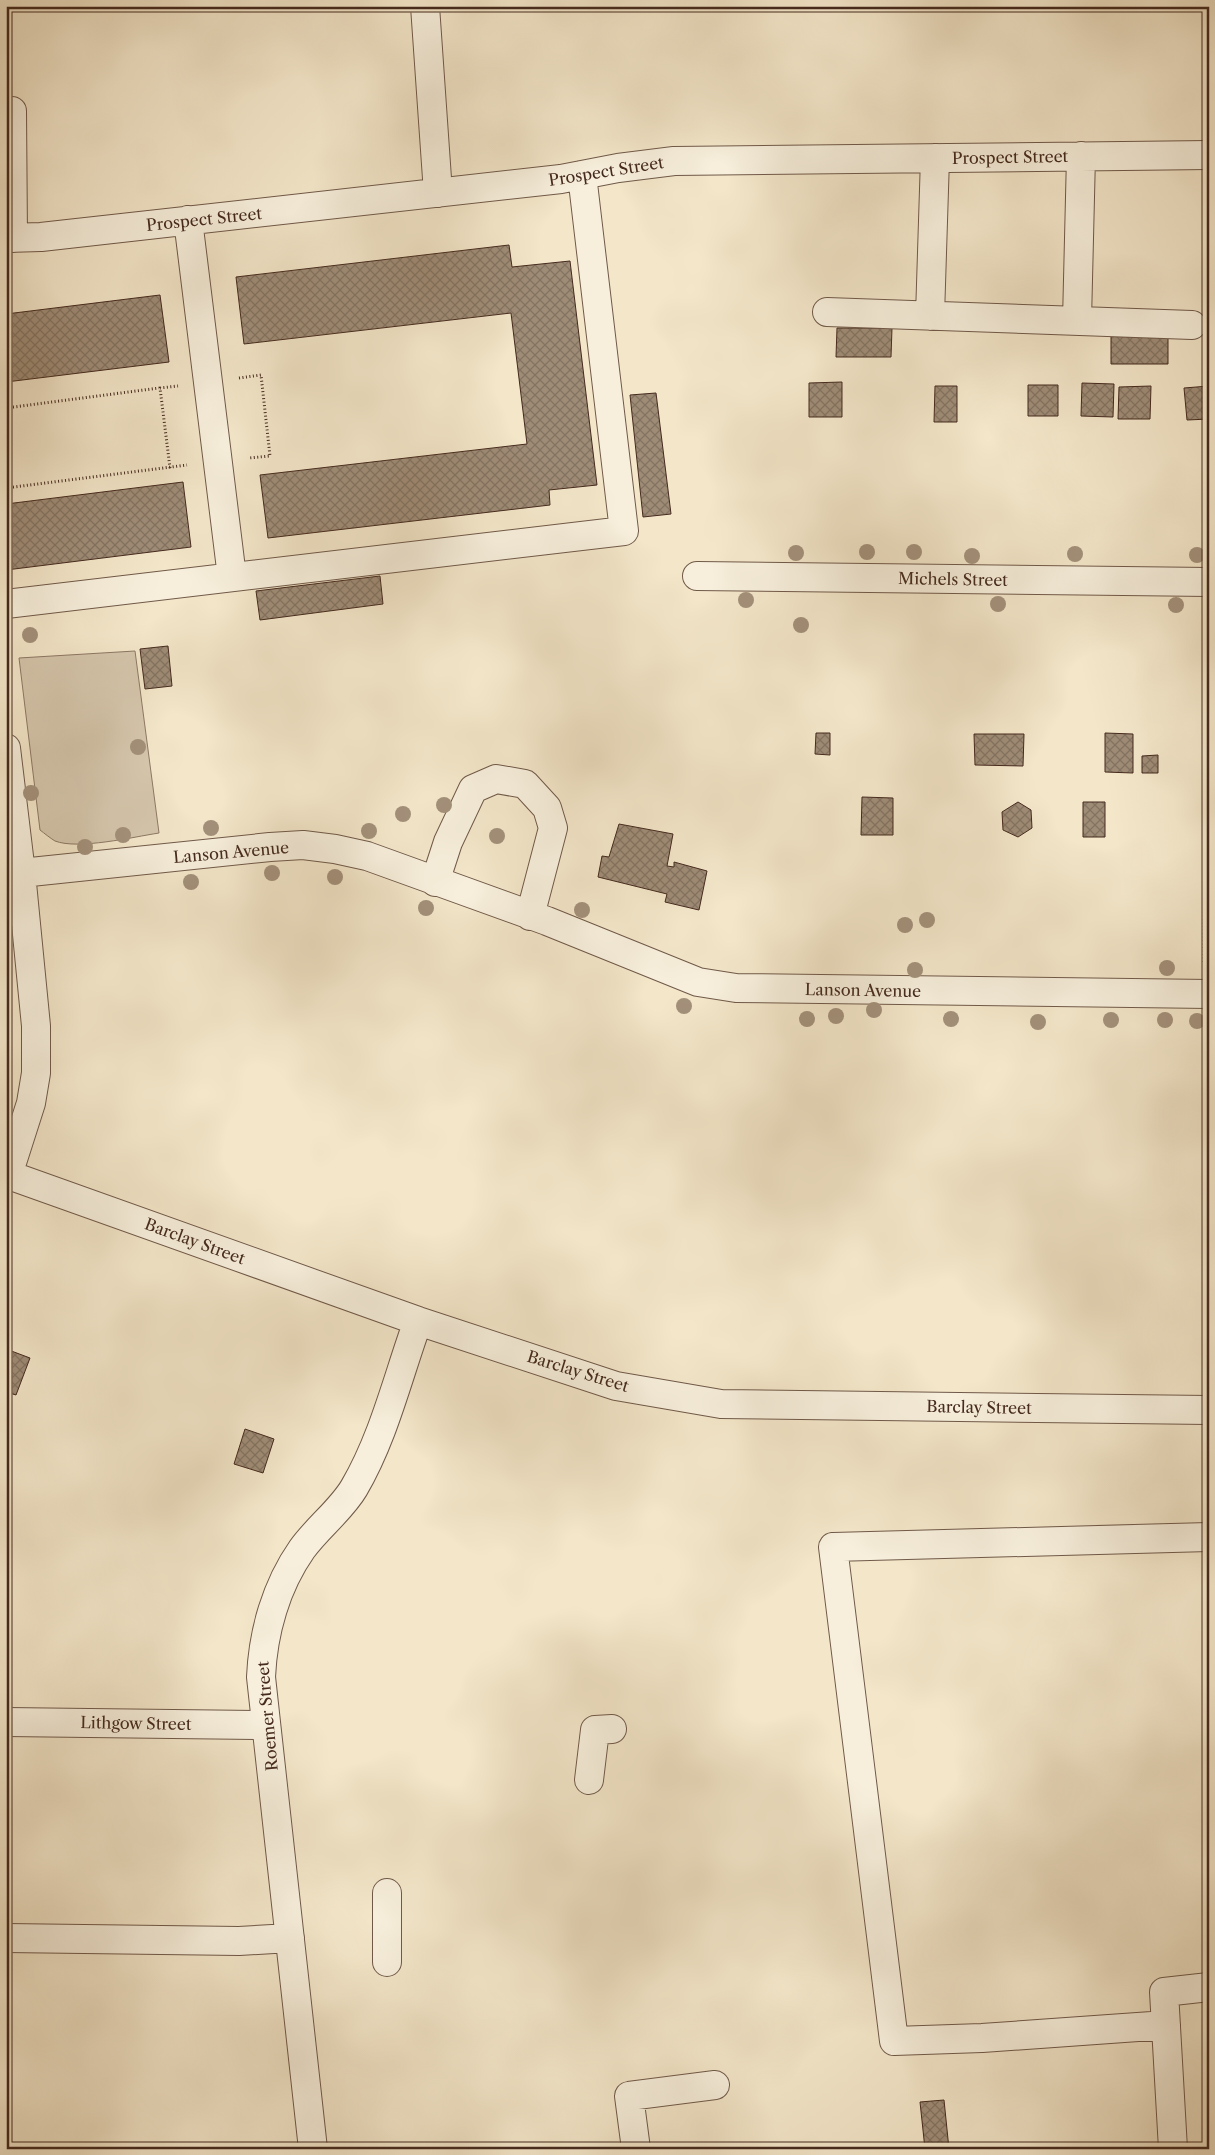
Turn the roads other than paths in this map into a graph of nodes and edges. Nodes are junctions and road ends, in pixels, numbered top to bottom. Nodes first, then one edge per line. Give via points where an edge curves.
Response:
1 (425, 6) edge
2 (12, 111) dead end
3 (1209, 155) edge
4 (1081, 156) junction
5 (935, 158) junction
6 (582, 175) junction
7 (438, 192) junction
8 (188, 220) junction
9 (10, 238) edge
10 (827, 312) dead end
11 (930, 316) junction
12 (1077, 321) junction
13 (1192, 326) dead end
14 (697, 576) dead end
15 (232, 577) junction
16 (1209, 582) edge
17 (6, 604) edge
18 (6, 748) edge
19 (21, 873) junction
20 (435, 882) junction
21 (530, 916) junction
22 (1209, 994) edge
23 (7, 1174) edge
24 (418, 1321) junction
25 (1209, 1410) edge
26 (1209, 1537) edge
27 (6, 1722) edge
28 (266, 1725) junction
29 (612, 1729) dead end
30 (589, 1780) dead end
31 (387, 1892) dead end
32 (6, 1938) edge
33 (290, 1938) junction
34 (387, 1962) dead end
35 (1209, 1987) edge
36 (1166, 2025) junction
37 (715, 2085) dead end
38 (313, 2149) edge
39 (636, 2149) edge
40 (1174, 2149) edge

1 - 7 street
2 - 9 street
3 - 4 street, Prospect Street
4 - 5 street, Prospect Street
4 - 12 street
5 - 6 street, Prospect Street via 674,161
5 - 11 street
6 - 7 street, Prospect Street
6 - 15 street via 624,531
7 - 8 street, Prospect Street
8 - 9 street, Prospect Street
8 - 15 street
10 - 11 street
11 - 12 street
12 - 13 street
14 - 16 street, Michels Street
15 - 17 street
18 - 19 street
19 - 20 street, Lanson Avenue via 303,845 367,856
19 - 23 street via 36,1026 36,1073 30,1103
20 - 21 street, Lanson Avenue
20 - 21 street via 448,842 473,789 496,780 525,784 547,808 553,828
21 - 22 street, Lanson Avenue via 698,982 736,988
23 - 24 street, Barclay Street
24 - 25 street, Barclay Street via 616,1386 721,1404
24 - 28 street, Roemer Street via 379,1433 354,1489 302,1549 275,1600 262,1652
26 - 36 street via 833,1547 894,2041
27 - 28 street, Lithgow Street
28 - 33 street, Roemer Street
29 - 30 street via 595,1730
31 - 34 street
32 - 33 street via 239,1941
33 - 38 street, Roemer Street
35 - 36 street via 1164,1992
36 - 40 street
37 - 39 street via 629,2096

